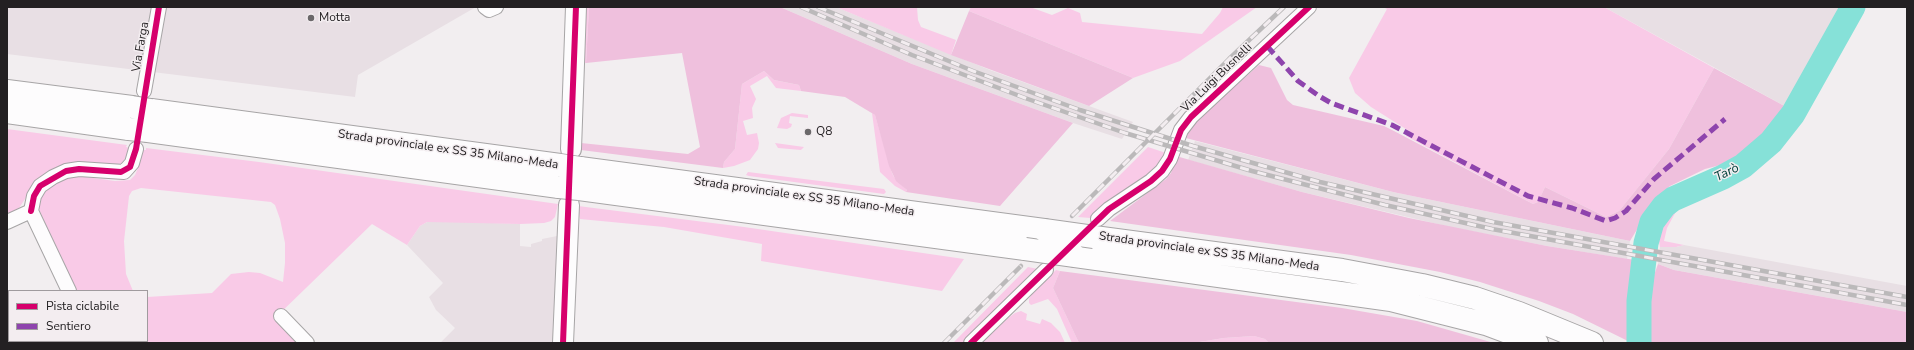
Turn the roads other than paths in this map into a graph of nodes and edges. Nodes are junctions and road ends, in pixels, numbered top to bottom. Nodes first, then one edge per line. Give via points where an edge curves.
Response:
1 (158, 7) edge
2 (485, 7) edge
3 (496, 7) edge
4 (576, 7) edge
5 (1309, 7) edge
6 (7, 90) edge
7 (143, 103) junction
8 (7, 112) edge
9 (136, 149) dead end
10 (570, 160) junction
11 (569, 194) junction
12 (31, 211) junction
13 (7, 222) edge
14 (1096, 228) junction
15 (1046, 270) dead end
16 (69, 290) edge
17 (281, 316) dead end
18 (1543, 322) junction
19 (307, 343) edge
20 (563, 343) edge
21 (971, 343) edge
22 (1537, 343) edge
23 (1592, 343) edge
24 (1599, 343) edge

1 - 7 street, Via Farga
2 - 3 street via 489,10
4 - 10 street
5 - 14 street, Via Luigi Busnelli via 1188,121 1181,130 1170,160 1162,171 1109,209
6 - 7 highway, Strada provinciale ex SS 35 Milano-Meda
7 - 10 highway, Strada provinciale ex SS 35 Milano-Meda
8 - 11 highway, Strada provinciale ex SS 35 Milano-Meda
9 - 12 street via 132,163 124,172 79,169 53,177 40,186 34,196
10 - 14 highway, Strada provinciale ex SS 35 Milano-Meda, bridge via 1044,230
11 - 20 street
11 - 22 highway, Strada provinciale ex SS 35 Milano-Meda, bridge via 1025,249 1390,300 1480,322
12 - 13 street
12 - 16 street
14 - 18 highway, Strada provinciale ex SS 35 Milano-Meda via 1392,278 1452,292
15 - 21 street
17 - 19 street
18 - 23 highway, Strada provinciale ex SS 35 Milano-Meda
18 - 24 highway

